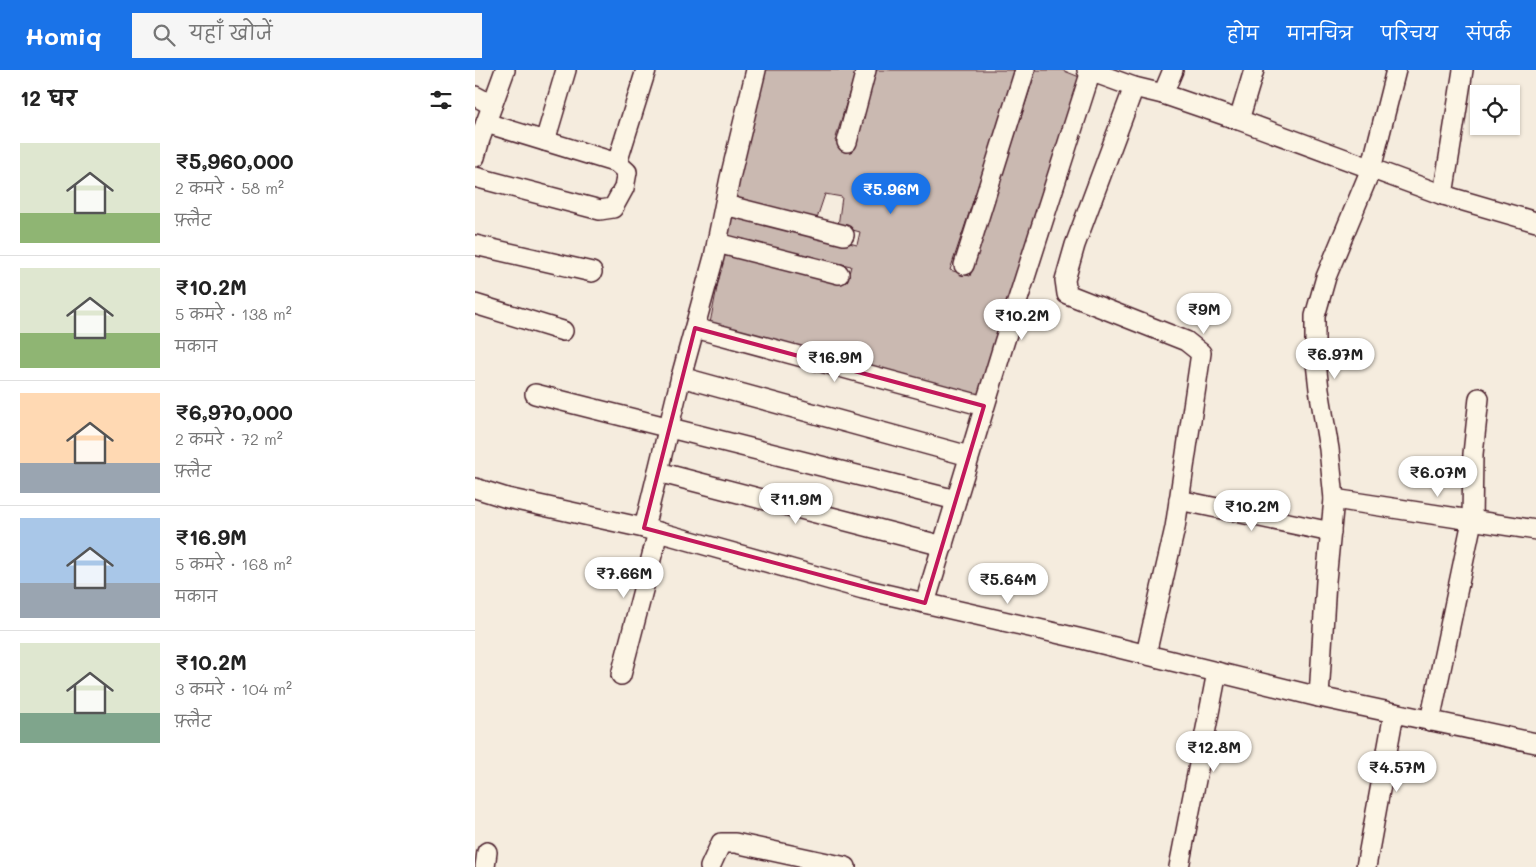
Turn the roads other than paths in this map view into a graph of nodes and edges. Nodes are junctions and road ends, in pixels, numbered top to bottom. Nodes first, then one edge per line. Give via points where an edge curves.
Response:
1 (505, 70) edge
2 (567, 70) edge
3 (646, 70) edge
4 (756, 70) edge
5 (866, 70) edge
6 (1025, 70) edge
7 (1173, 70) edge
8 (1255, 70) edge
9 (1396, 70) edge
10 (1463, 70) edge
11 (1089, 71) edge
12 (1134, 87) junction
13 (1163, 94) junction
14 (475, 96) edge
15 (492, 106) junction
16 (1239, 120) junction
17 (479, 139) edge
18 (545, 141) junction
19 (847, 142) dead end
20 (617, 162) junction
21 (1371, 169) junction
22 (475, 177) edge
23 (1443, 195) junction
24 (725, 205) junction
25 (1536, 222) edge
26 (844, 236) dead end
27 (717, 243) junction
28 (475, 245) edge
29 (964, 265) dead end
30 (592, 272) dead end
31 (839, 274) dead end
32 (475, 304) edge
33 (695, 328) junction
34 (563, 331) dead end
35 (681, 377) junction
36 (535, 394) dead end
37 (1479, 398) dead end
38 (985, 406) junction
39 (669, 427) junction
40 (969, 456) junction
41 (658, 472) junction
42 (475, 488) edge
43 (1334, 499) junction
44 (956, 500) junction
45 (1179, 500) junction
46 (1472, 520) junction
47 (651, 530) junction
48 (1536, 530) edge
49 (1331, 532) junction
50 (943, 546) junction
51 (925, 603) junction
52 (1146, 654) junction
53 (1217, 672) junction
54 (621, 675) dead end
55 (1319, 697) junction
56 (1394, 713) junction
57 (1430, 721) junction
58 (1536, 743) edge
59 (710, 867) edge
60 (846, 867) edge
61 (1179, 867) edge
62 (1366, 867) edge

1 - 15 street
2 - 18 street
3 - 20 street
4 - 24 street
5 - 19 street
6 - 29 street
7 - 13 street
8 - 16 street
9 - 21 street
10 - 23 street
11 - 12 street
11 - 38 street
12 - 13 street
12 - 45 street via 1065,280 1067,294 1186,341 1201,354
13 - 16 street
14 - 15 street
15 - 17 street
16 - 21 street
17 - 18 street
18 - 20 street
20 - 22 street via 627,172 624,188 613,208 601,210
21 - 23 street
21 - 43 street via 1326,277 1315,316 1315,354
23 - 25 street
24 - 26 street
24 - 27 street
27 - 31 street
27 - 33 street
28 - 30 street
32 - 34 street
33 - 35 street
33 - 38 street
35 - 39 street
35 - 40 street
36 - 39 street
37 - 46 street via 1473,454
38 - 40 street
39 - 41 street
39 - 44 street
40 - 44 street
41 - 47 street
41 - 50 street
42 - 47 street
43 - 46 street
43 - 49 street
44 - 50 street
45 - 49 street
45 - 52 street
46 - 48 street
46 - 57 street
47 - 51 street
47 - 54 street
49 - 55 street
50 - 51 street
51 - 52 street
52 - 53 street
53 - 55 street
53 - 61 street
55 - 56 street
56 - 57 street
56 - 62 street
57 - 58 street
59 - 60 street via 721,843 735,843

